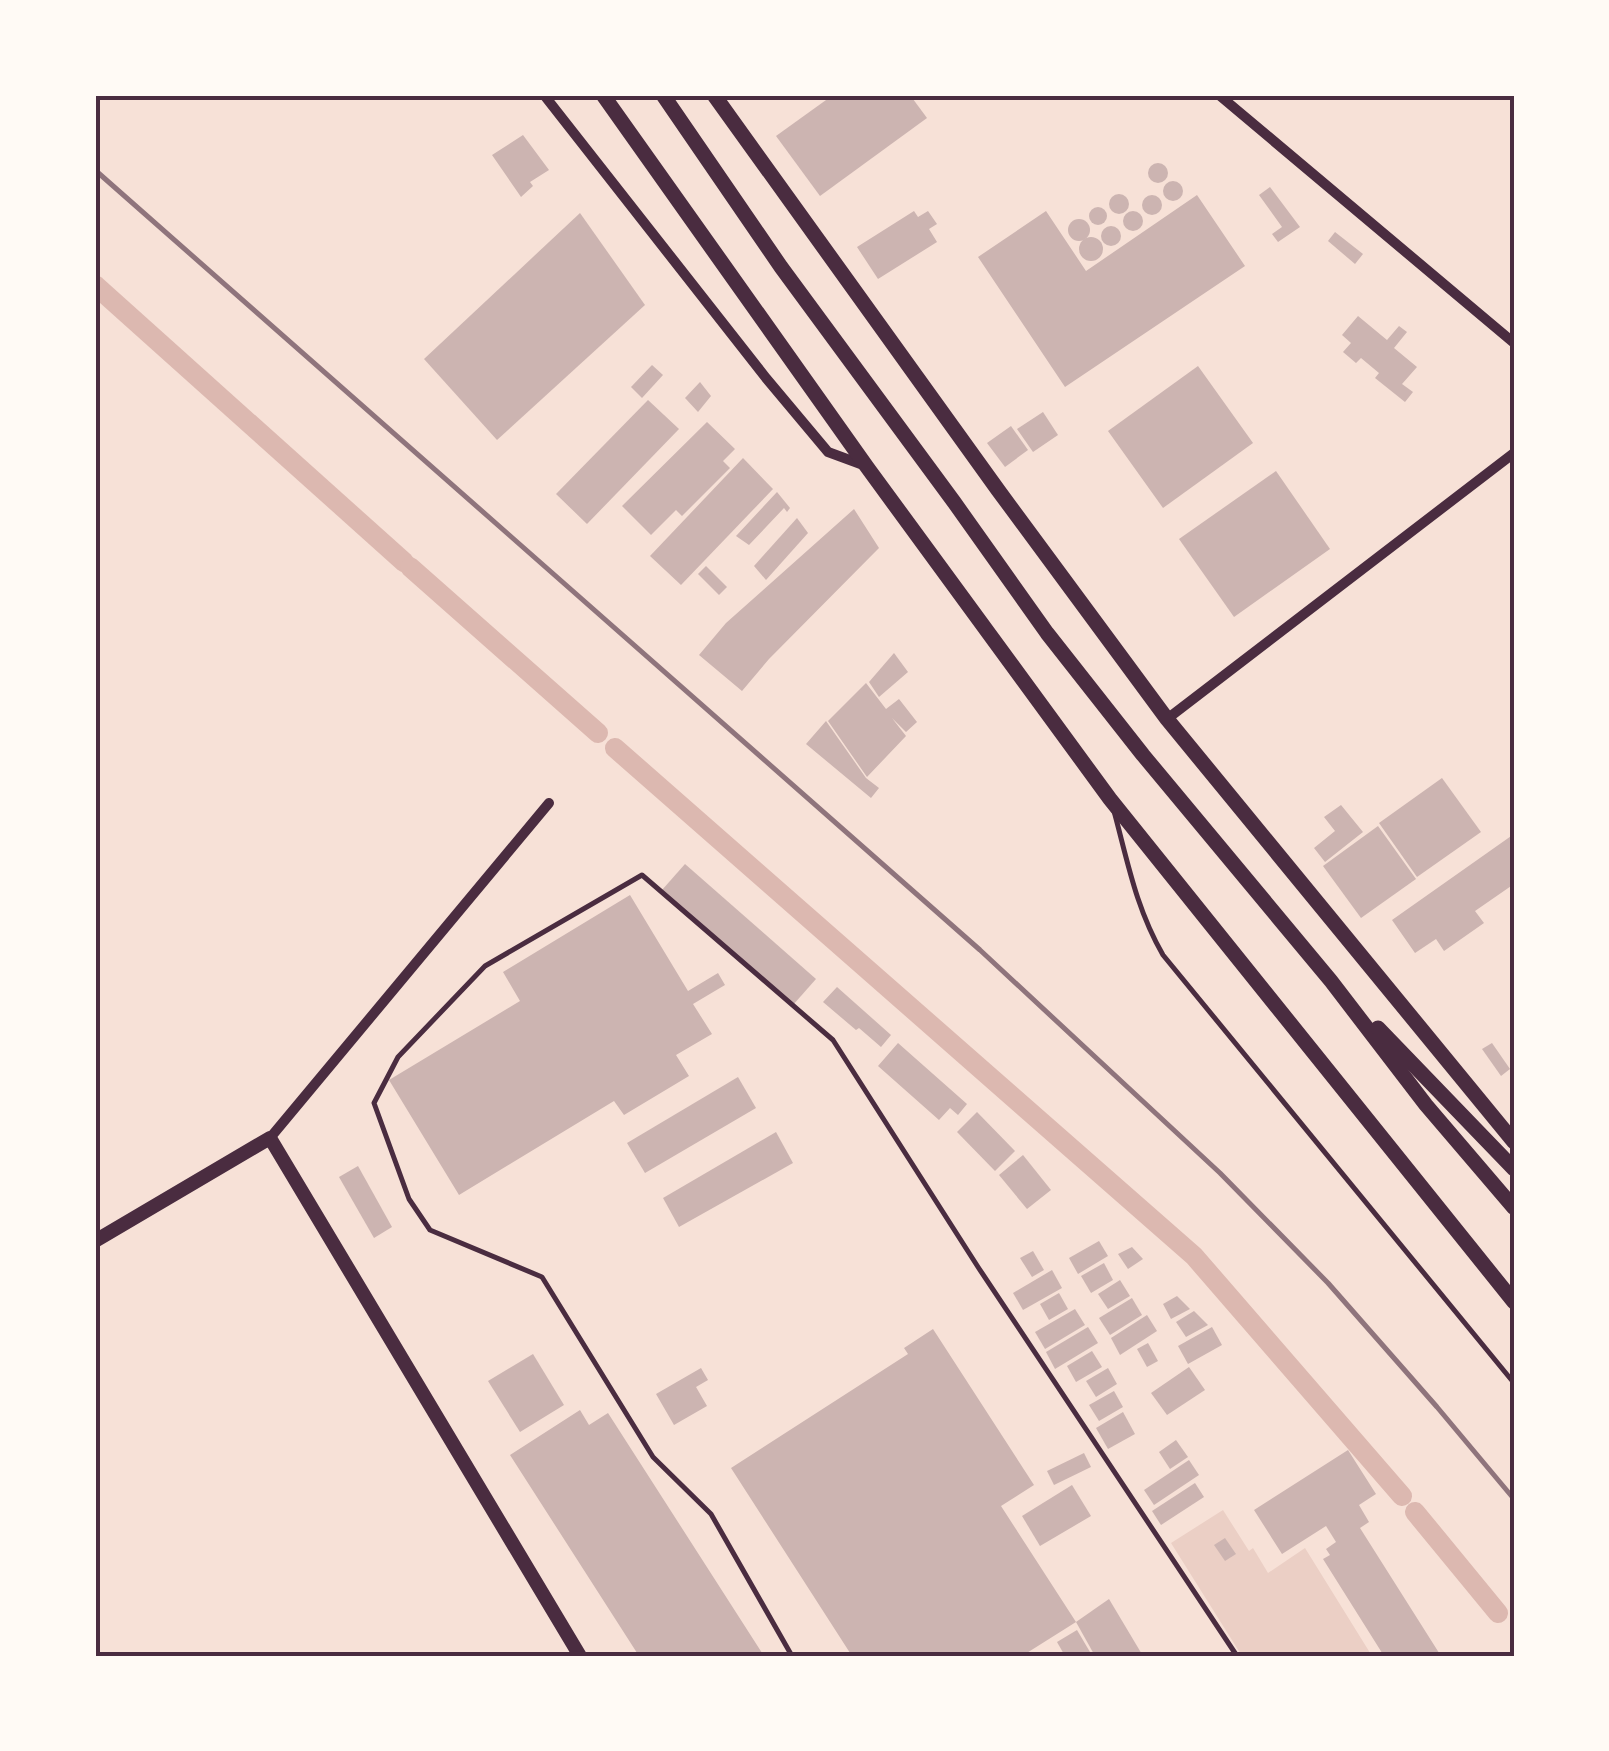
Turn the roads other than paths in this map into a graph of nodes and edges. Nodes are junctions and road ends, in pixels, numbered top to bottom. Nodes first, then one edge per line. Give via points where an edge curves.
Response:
1 (544, 95) edge
2 (603, 95) edge
3 (663, 95) edge
4 (714, 95) edge
5 (1219, 95) edge
6 (1514, 343) edge
7 (1512, 459) edge
8 (867, 466) junction
9 (1168, 719) junction
10 (1110, 799) junction
11 (549, 804) dead end
12 (1331, 980) junction
13 (270, 1138) junction
14 (1514, 1142) edge
15 (1514, 1169) edge
16 (1514, 1208) edge
17 (95, 1241) edge
18 (1514, 1302) edge
19 (1514, 1383) edge
20 (580, 1656) edge
21 (792, 1656) edge
22 (1237, 1656) edge

1 - 8 street via 828,452
2 - 8 main road
3 - 12 main road via 1047,633
4 - 9 main road
5 - 6 street
7 - 9 street
8 - 10 main road
9 - 14 main road
10 - 18 main road
10 - 19 lane via 1134,890 1163,955
11 - 13 street
12 - 15 main road
12 - 16 main road
13 - 17 main road
13 - 20 main road
21 - 22 lane via 711,1514 653,1457 542,1277 430,1230 409,1198 374,1104 398,1058 485,966 642,875 833,1040

